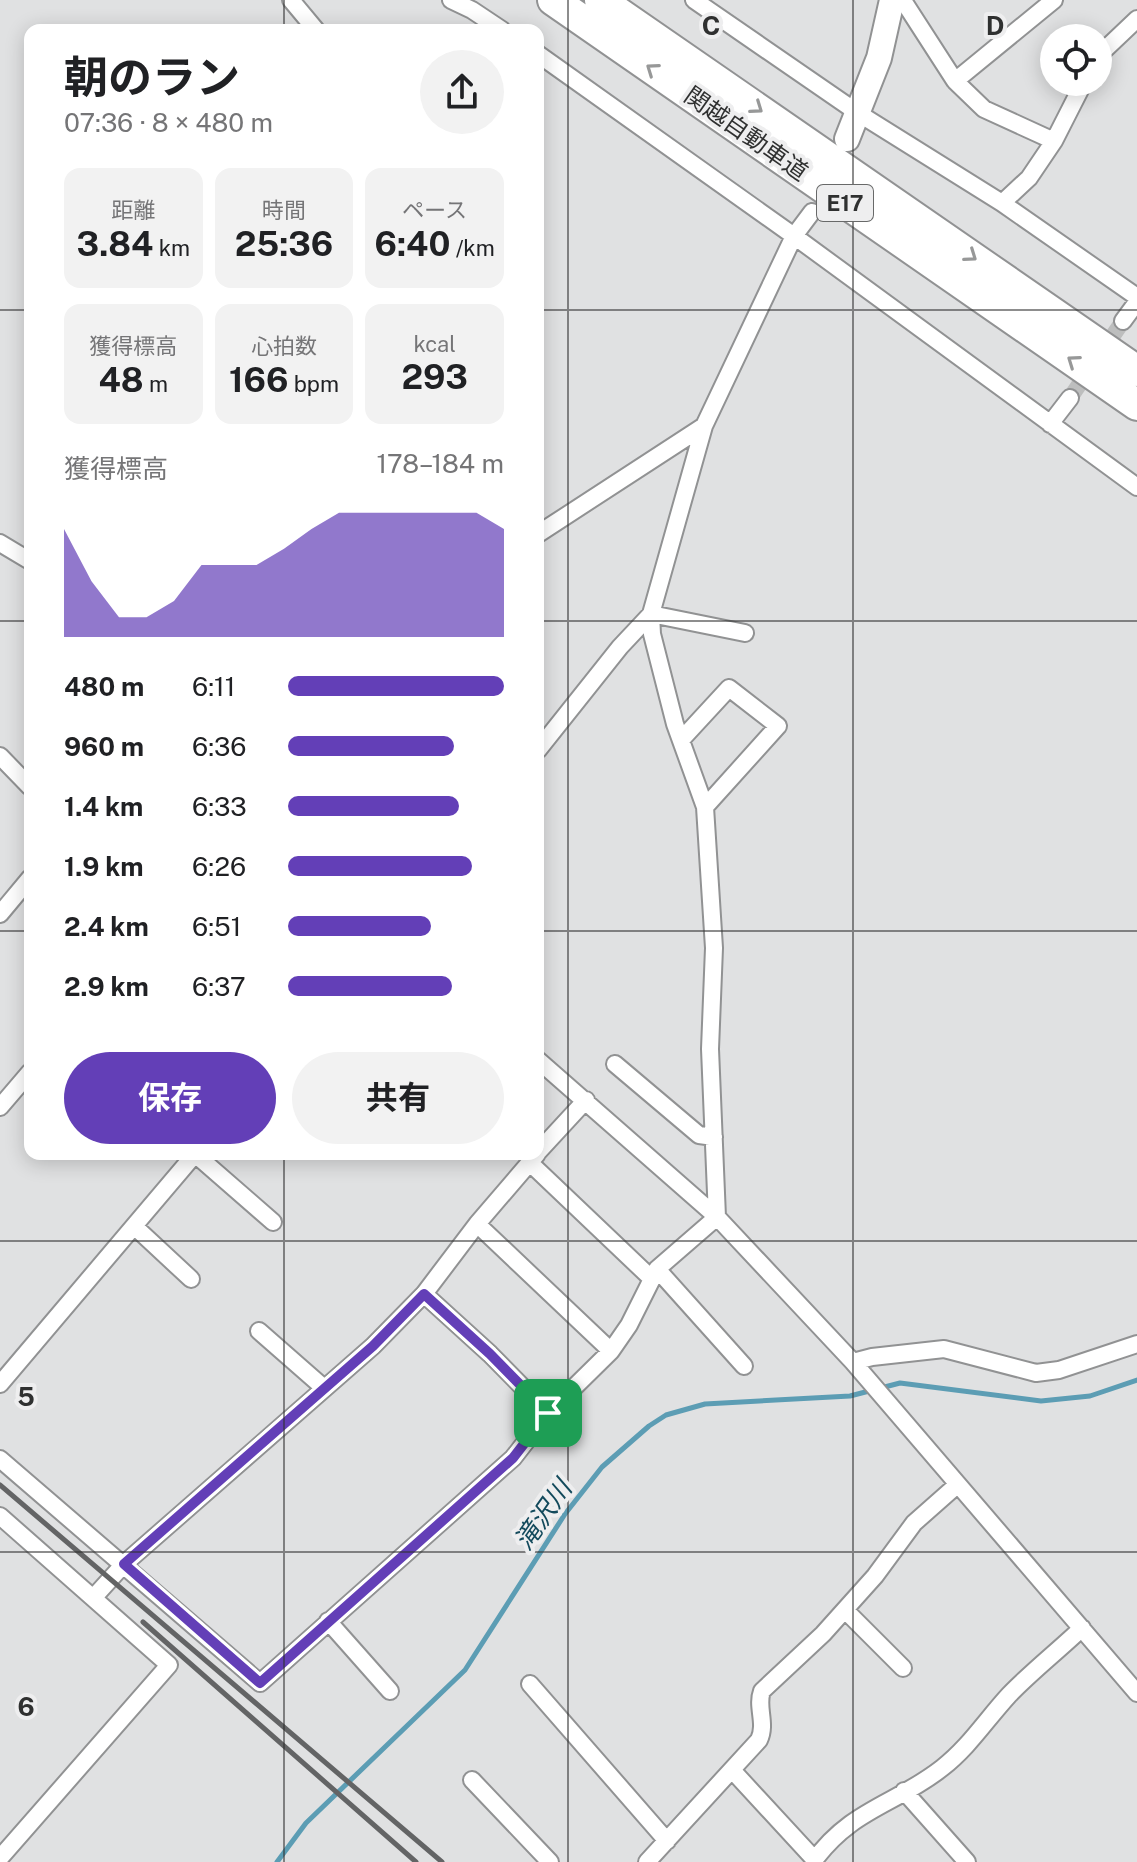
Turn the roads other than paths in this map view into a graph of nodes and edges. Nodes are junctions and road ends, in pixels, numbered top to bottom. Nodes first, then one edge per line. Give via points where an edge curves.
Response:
1 (291, 0) edge
2 (451, 0) edge
3 (553, 0) edge
4 (600, 0) edge
5 (694, 0) edge
6 (925, 0) edge
7 (1054, 0) edge
8 (897, 1) edge
9 (478, 5) edge
10 (1137, 19) edge
11 (311, 24) edge
12 (496, 24) edge
13 (1112, 43) edge
14 (544, 58) edge
15 (955, 81) junction
16 (1077, 96) edge
17 (858, 113) junction
18 (847, 139) dead end
19 (1054, 141) junction
20 (1002, 203) junction
21 (812, 212) dead end
22 (794, 236) junction
23 (1137, 300) edge
24 (1123, 321) tunnel mouth
25 (1137, 371) edge
26 (1070, 398) tunnel mouth
27 (1137, 405) edge
28 (1050, 424) junction
29 (704, 426) junction
30 (1137, 487) edge
31 (544, 530) edge
32 (0, 543) edge
33 (24, 557) edge
34 (651, 614) junction
35 (745, 633) dead end
36 (681, 740) junction
37 (544, 742) edge
38 (3, 765) edge
39 (24, 782) edge
40 (705, 807) junction
41 (24, 885) edge
42 (0, 914) edge
43 (615, 1064) dead end
44 (544, 1065) edge
45 (24, 1079) edge
46 (586, 1100) junction
47 (0, 1107) edge
48 (714, 1137) junction
49 (544, 1146) edge
50 (190, 1160) edge
51 (202, 1160) edge
52 (532, 1160) edge
53 (539, 1160) edge
54 (717, 1217) junction
55 (273, 1222) dead end
56 (477, 1224) junction
57 (134, 1226) junction
58 (655, 1274) junction
59 (191, 1279) dead end
60 (424, 1294) junction
61 (259, 1331) dead end
62 (1137, 1344) edge
63 (611, 1351) junction
64 (853, 1362) junction
65 (744, 1366) dead end
66 (0, 1384) edge
67 (324, 1388) junction
68 (548, 1413) junction
69 (0, 1459) edge
70 (957, 1485) junction
71 (0, 1516) edge
72 (124, 1564) junction
73 (94, 1597) junction
74 (845, 1610) junction
75 (328, 1621) junction
76 (1082, 1628) junction
77 (903, 1668) dead end
78 (530, 1684) dead end
79 (390, 1691) dead end
80 (1137, 1693) edge
81 (732, 1770) junction
82 (472, 1780) dead end
83 (904, 1791) junction
84 (667, 1841) junction
85 (0, 1858) edge
86 (814, 1861) edge
87 (550, 1862) edge
88 (647, 1862) edge
89 (967, 1862) edge

1 - 11 street
2 - 9 street
27 -> 3 highway, 関越自動車道 / E17
4 -> 25 highway, 関越自動車道 / E17
5 - 17 street
6 - 8 street via 915,5
7 - 15 street
8 - 15 street
8 - 17 street
9 - 12 street
10 - 13 street
14 - 22 street
15 - 19 street via 984,109
16 - 19 street
17 - 18 street
17 - 20 street
19 - 20 street via 1029,178
20 - 23 street
21 - 22 street
22 - 28 street
22 - 29 street
23 - 24 street
26 - 28 street
28 - 30 street
29 - 31 street
29 - 34 street
32 - 33 street
34 - 35 street
34 - 36 street
34 - 37 street
36 - 40 street
36 - 40 street via 729,688 778,726
38 - 39 street
40 - 48 street via 714,948
41 - 42 street
43 - 48 street via 699,1135
44 - 46 street
45 - 47 street
46 - 49 street
46 - 54 street
48 - 54 street
50 - 57 street
51 - 55 street
52 - 56 street
53 - 58 street
54 - 58 street
54 - 64 street
56 - 60 street
56 - 63 street
57 - 59 street
57 - 66 street
58 - 63 street
58 - 65 street
60 - 67 street
60 - 68 street
61 - 67 street
62 - 64 street via 1036,1373 944,1349
63 - 68 street
64 - 70 street
67 - 72 street
68 - 75 street via 513,1458
69 - 72 street
70 - 74 street via 914,1523
70 - 76 street
71 - 73 street
72 - 73 street
72 - 75 street via 260,1683
73 - 85 street via 169,1665
74 - 77 street
74 - 81 street via 762,1691 763,1733
75 - 79 street
76 - 80 street
76 - 83 street via 1010,1694 973,1740
78 - 84 street
81 - 84 street
81 - 86 street
82 - 87 street
83 - 86 street via 858,1817
83 - 89 street
84 - 88 street

